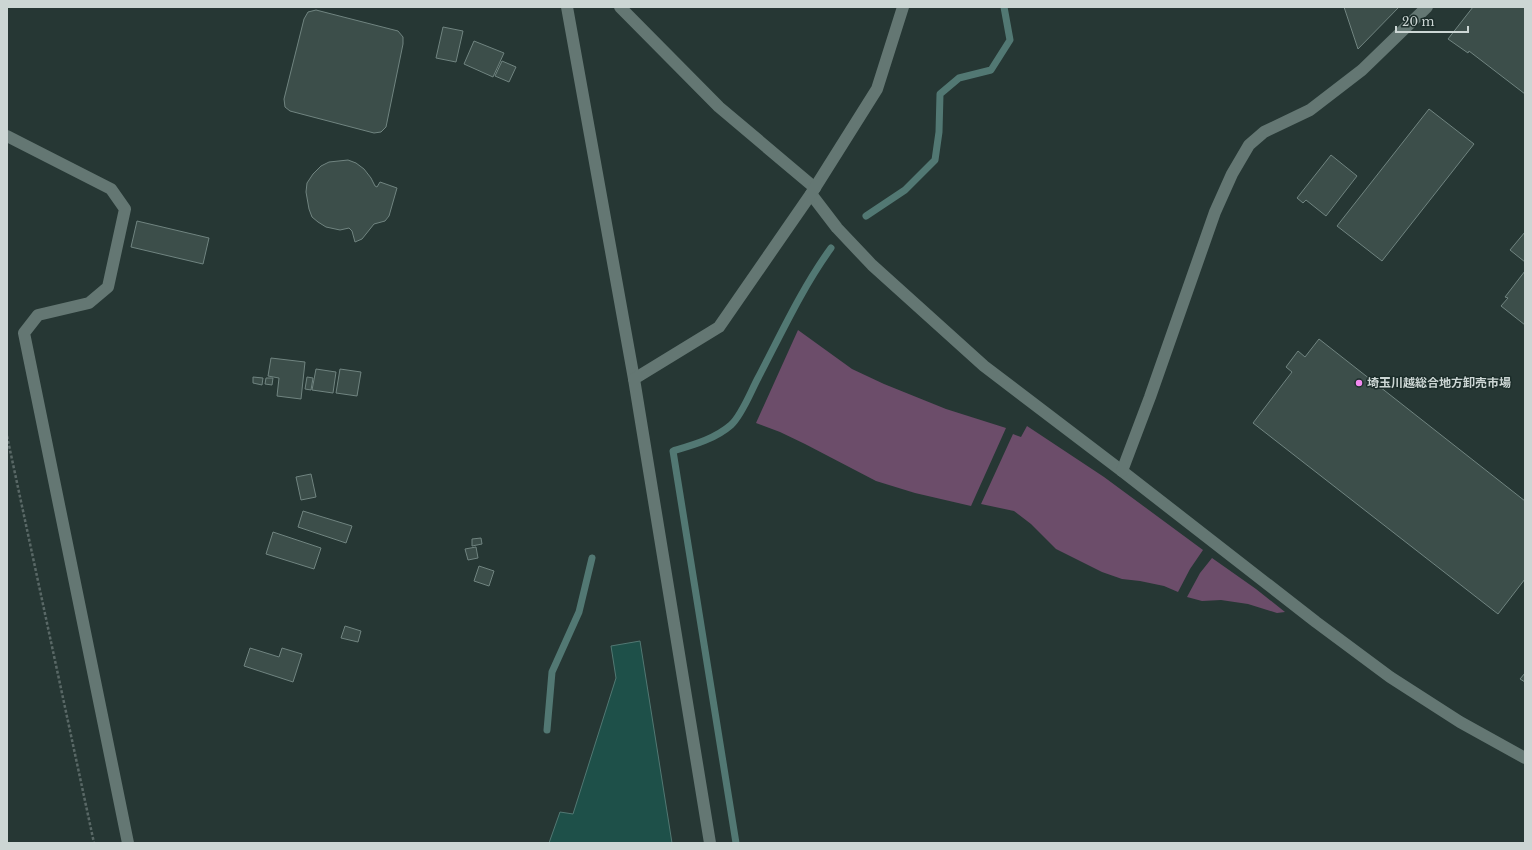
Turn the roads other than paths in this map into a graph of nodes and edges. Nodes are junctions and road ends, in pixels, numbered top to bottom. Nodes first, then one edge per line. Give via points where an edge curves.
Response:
1 (567, 7) edge
2 (620, 7) edge
3 (903, 7) edge
4 (1427, 7) edge
5 (7, 136) edge
6 (813, 191) junction
7 (634, 379) junction
8 (1122, 471) junction
9 (1525, 758) edge
10 (128, 843) edge
11 (710, 843) edge

1 - 7 street
2 - 6 street via 718,107
3 - 6 street via 877,89
4 - 8 street via 1362,70 1310,110 1264,132 1249,145 1214,212
5 - 10 street via 111,189 125,209 108,287 89,303 38,315 24,334
6 - 7 street via 719,327
6 - 8 street via 837,228 872,265 935,323 984,366
7 - 11 street
8 - 9 street via 1390,677 1460,722

